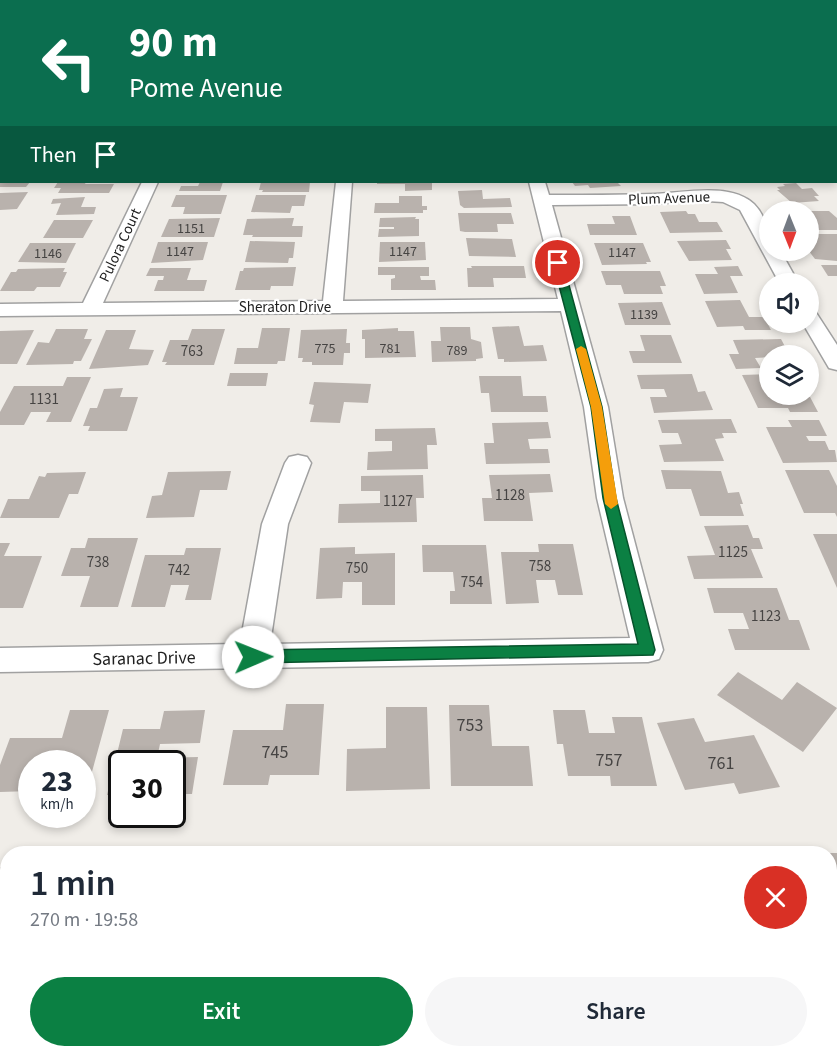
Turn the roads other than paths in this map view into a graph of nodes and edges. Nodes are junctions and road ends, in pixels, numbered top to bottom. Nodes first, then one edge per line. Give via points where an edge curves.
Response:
1 (150, 183) edge
2 (344, 183) edge
3 (539, 191) edge
4 (759, 229) edge
5 (569, 305) junction
6 (332, 307) junction
7 (90, 309) junction
8 (0, 310) edge
9 (819, 333) edge
10 (837, 363) edge
11 (298, 463) dead end
12 (253, 657) junction
13 (0, 660) edge

1 - 7 street, Pulora Court
2 - 6 street
3 - 4 street, Plum Avenue via 617,200 726,197 747,207
3 - 5 street
5 - 6 street, Sheraton Drive
5 - 12 street, Saranac Drive via 597,407 610,498 648,650
6 - 7 street, Sheraton Drive
7 - 8 street, Sheraton Drive
9 - 10 street
11 - 12 street via 275,524
12 - 13 street, Saranac Drive

